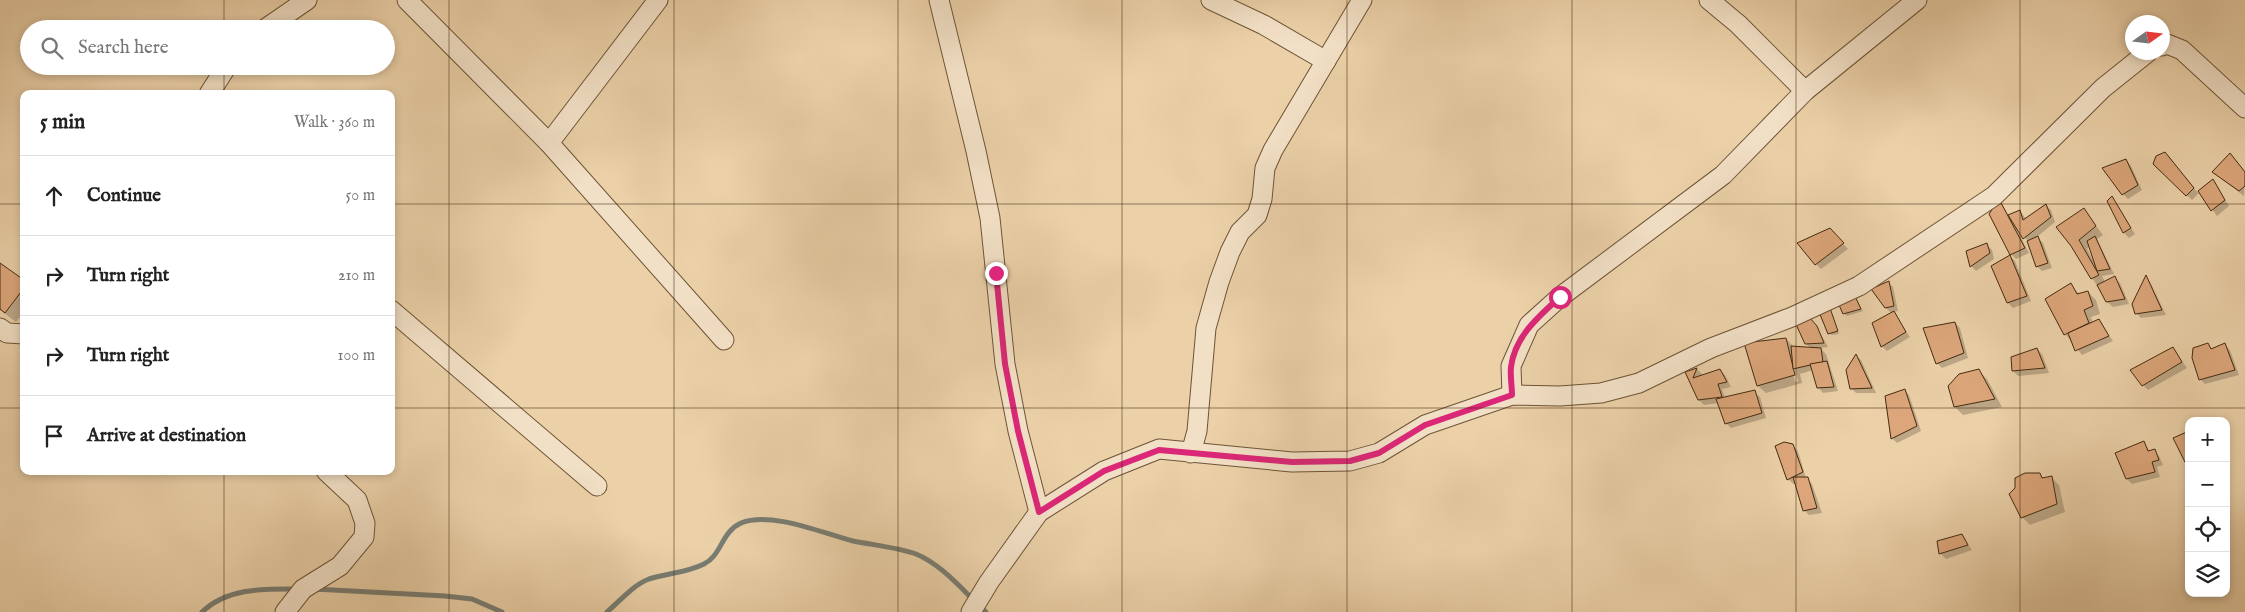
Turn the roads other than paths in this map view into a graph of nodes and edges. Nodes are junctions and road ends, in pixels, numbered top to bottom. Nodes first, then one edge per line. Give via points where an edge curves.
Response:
1 (307, 0) edge
2 (407, 0) edge
3 (658, 0) edge
4 (939, 0) edge
5 (1211, 0) edge
6 (1362, 0) edge
7 (1709, 0) edge
8 (1917, 0) edge
9 (278, 20) edge
10 (2170, 45) edge
11 (2138, 60) edge
12 (1326, 61) junction
13 (222, 75) edge
14 (212, 90) edge
15 (1805, 91) junction
16 (2245, 108) edge
17 (549, 143) junction
18 (395, 313) edge
19 (0, 328) edge
20 (20, 334) edge
21 (724, 340) dead end
22 (1512, 395) junction
23 (1191, 453) junction
24 (330, 475) edge
25 (597, 486) dead end
26 (1039, 512) junction
27 (286, 612) edge
28 (970, 612) edge

1 - 9 street
2 - 17 street
3 - 17 street
4 - 26 street via 990,218 1005,364
5 - 12 street via 1264,25
6 - 12 street
7 - 15 street via 1745,30
8 - 15 street
10 - 16 street via 2182,50
11 - 22 street via 2103,88 1994,196 1859,286 1792,317 1711,348 1638,383 1601,393
12 - 23 street via 1273,150 1265,168 1257,215 1240,232 1219,282 1206,328 1197,431
13 - 14 street
15 - 22 street via 1723,175 1560,297 1530,324 1511,366
17 - 21 street
18 - 25 street
19 - 20 street via 7,333
22 - 23 street via 1425,425 1379,453 1350,461 1292,462
23 - 26 street via 1159,450 1104,471
24 - 27 street via 356,500 365,522 364,537 340,566 303,589
26 - 28 street

